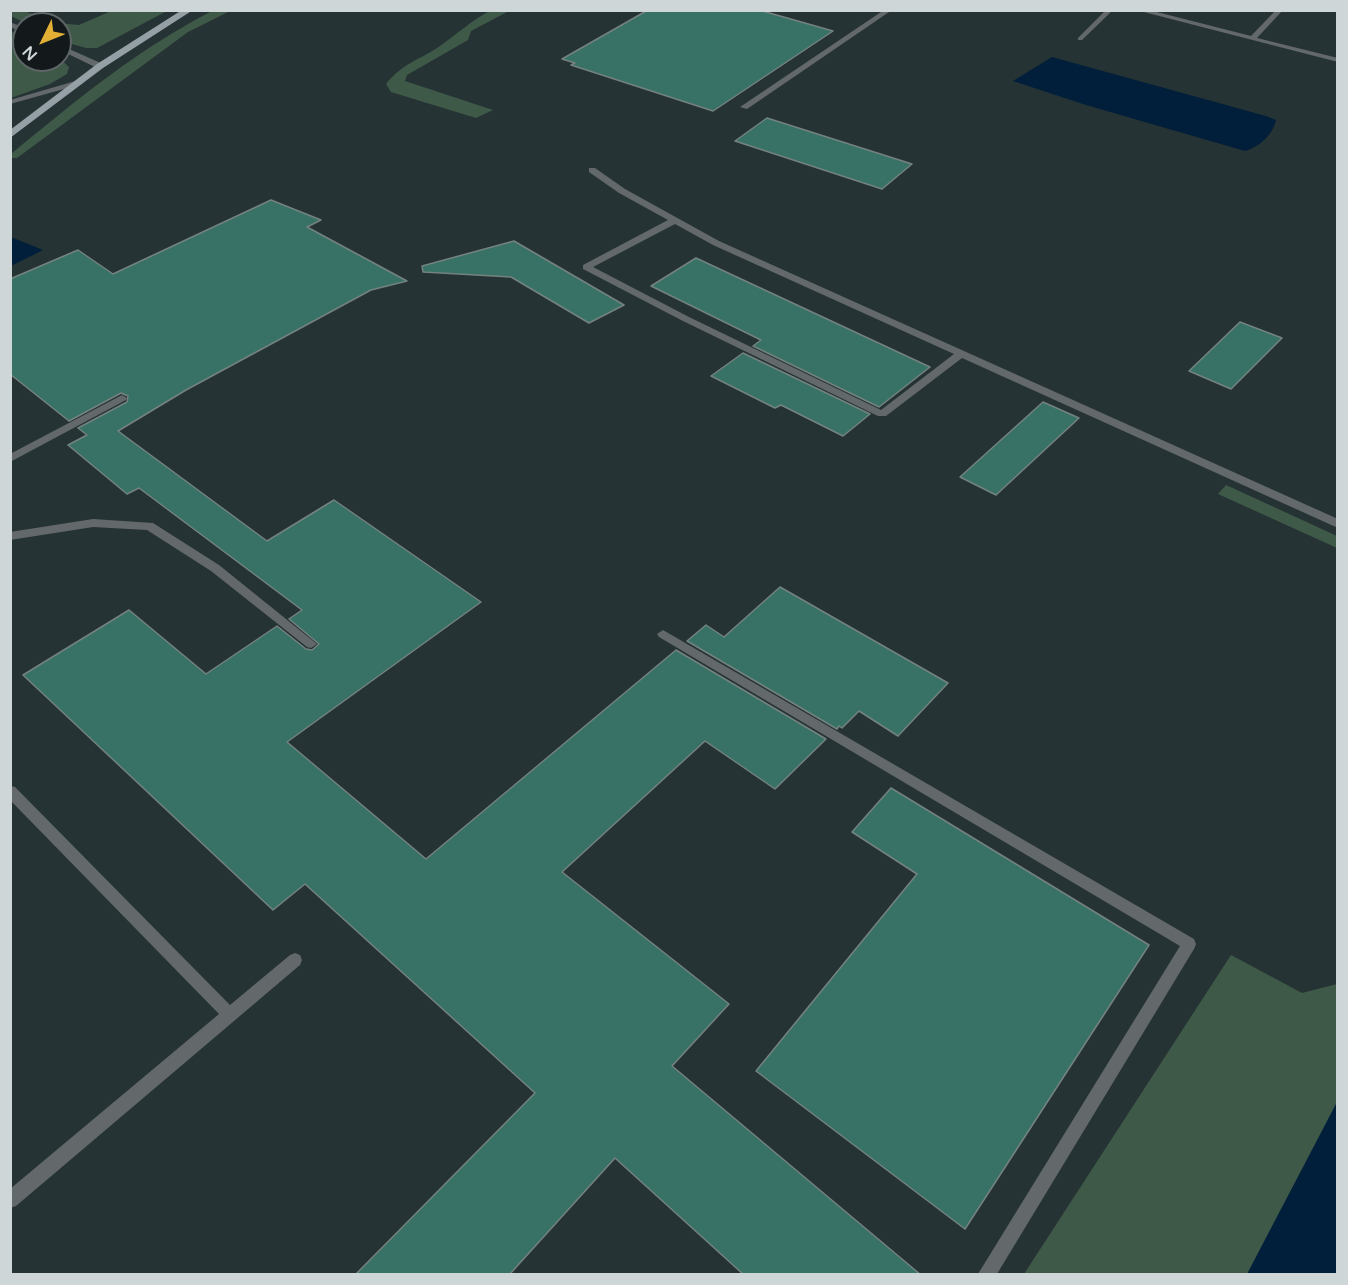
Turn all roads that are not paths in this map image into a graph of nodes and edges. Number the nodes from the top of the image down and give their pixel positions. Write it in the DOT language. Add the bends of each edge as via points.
graph roads {
  1 [pos="189,10"];
  2 [pos="889,10"];
  3 [pos="1110,10"];
  4 [pos="1139,10"];
  5 [pos="1280,10"];
  6 [pos="1080,39"];
  7 [pos="1252,39"];
  8 [pos="72,53"];
  9 [pos="1338,60"];
  10 [pos="100,66"];
  11 [pos="79,82"];
  12 [pos="10,102"];
  13 [pos="744,107"];
  14 [pos="10,135"];
  15 [pos="592,170"];
  16 [pos="675,220"];
  17 [pos="961,354"];
  18 [pos="122,398"];
  19 [pos="10,459"];
  20 [pos="1338,524"];
  21 [pos="10,536"];
  22 [pos="663,634"];
  23 [pos="311,644"];
  24 [pos="10,791"];
  25 [pos="295,960"];
  26 [pos="230,1014"];
  27 [pos="10,1200"];
  28 [pos="987,1275"];
  1 -- 10 [label="main road"];
  2 -- 13 [label="lane"];
  3 -- 6 [label="lane"];
  4 -- 7 [label="lane"];
  5 -- 7 [label="lane"];
  7 -- 9 [label="lane"];
  8 -- 10 [label="lane"];
  10 -- 11 [label="main road"];
  11 -- 12 [label="lane"];
  11 -- 14 [label="main road"];
  15 -- 16 [label="lane"];
  16 -- 17 [label="lane" via="716,243"];
  16 -- 17 [label="lane" via="586,267 882,414"];
  17 -- 20 [label="lane"];
  18 -- 19 [label="lane"];
  21 -- 23 [label="lane" via="93,523 149,526 215,568"];
  22 -- 28 [label="lane" via="1189,944"];
  24 -- 26 [label="lane"];
  25 -- 26 [label="lane"];
  26 -- 27 [label="lane"];
}
